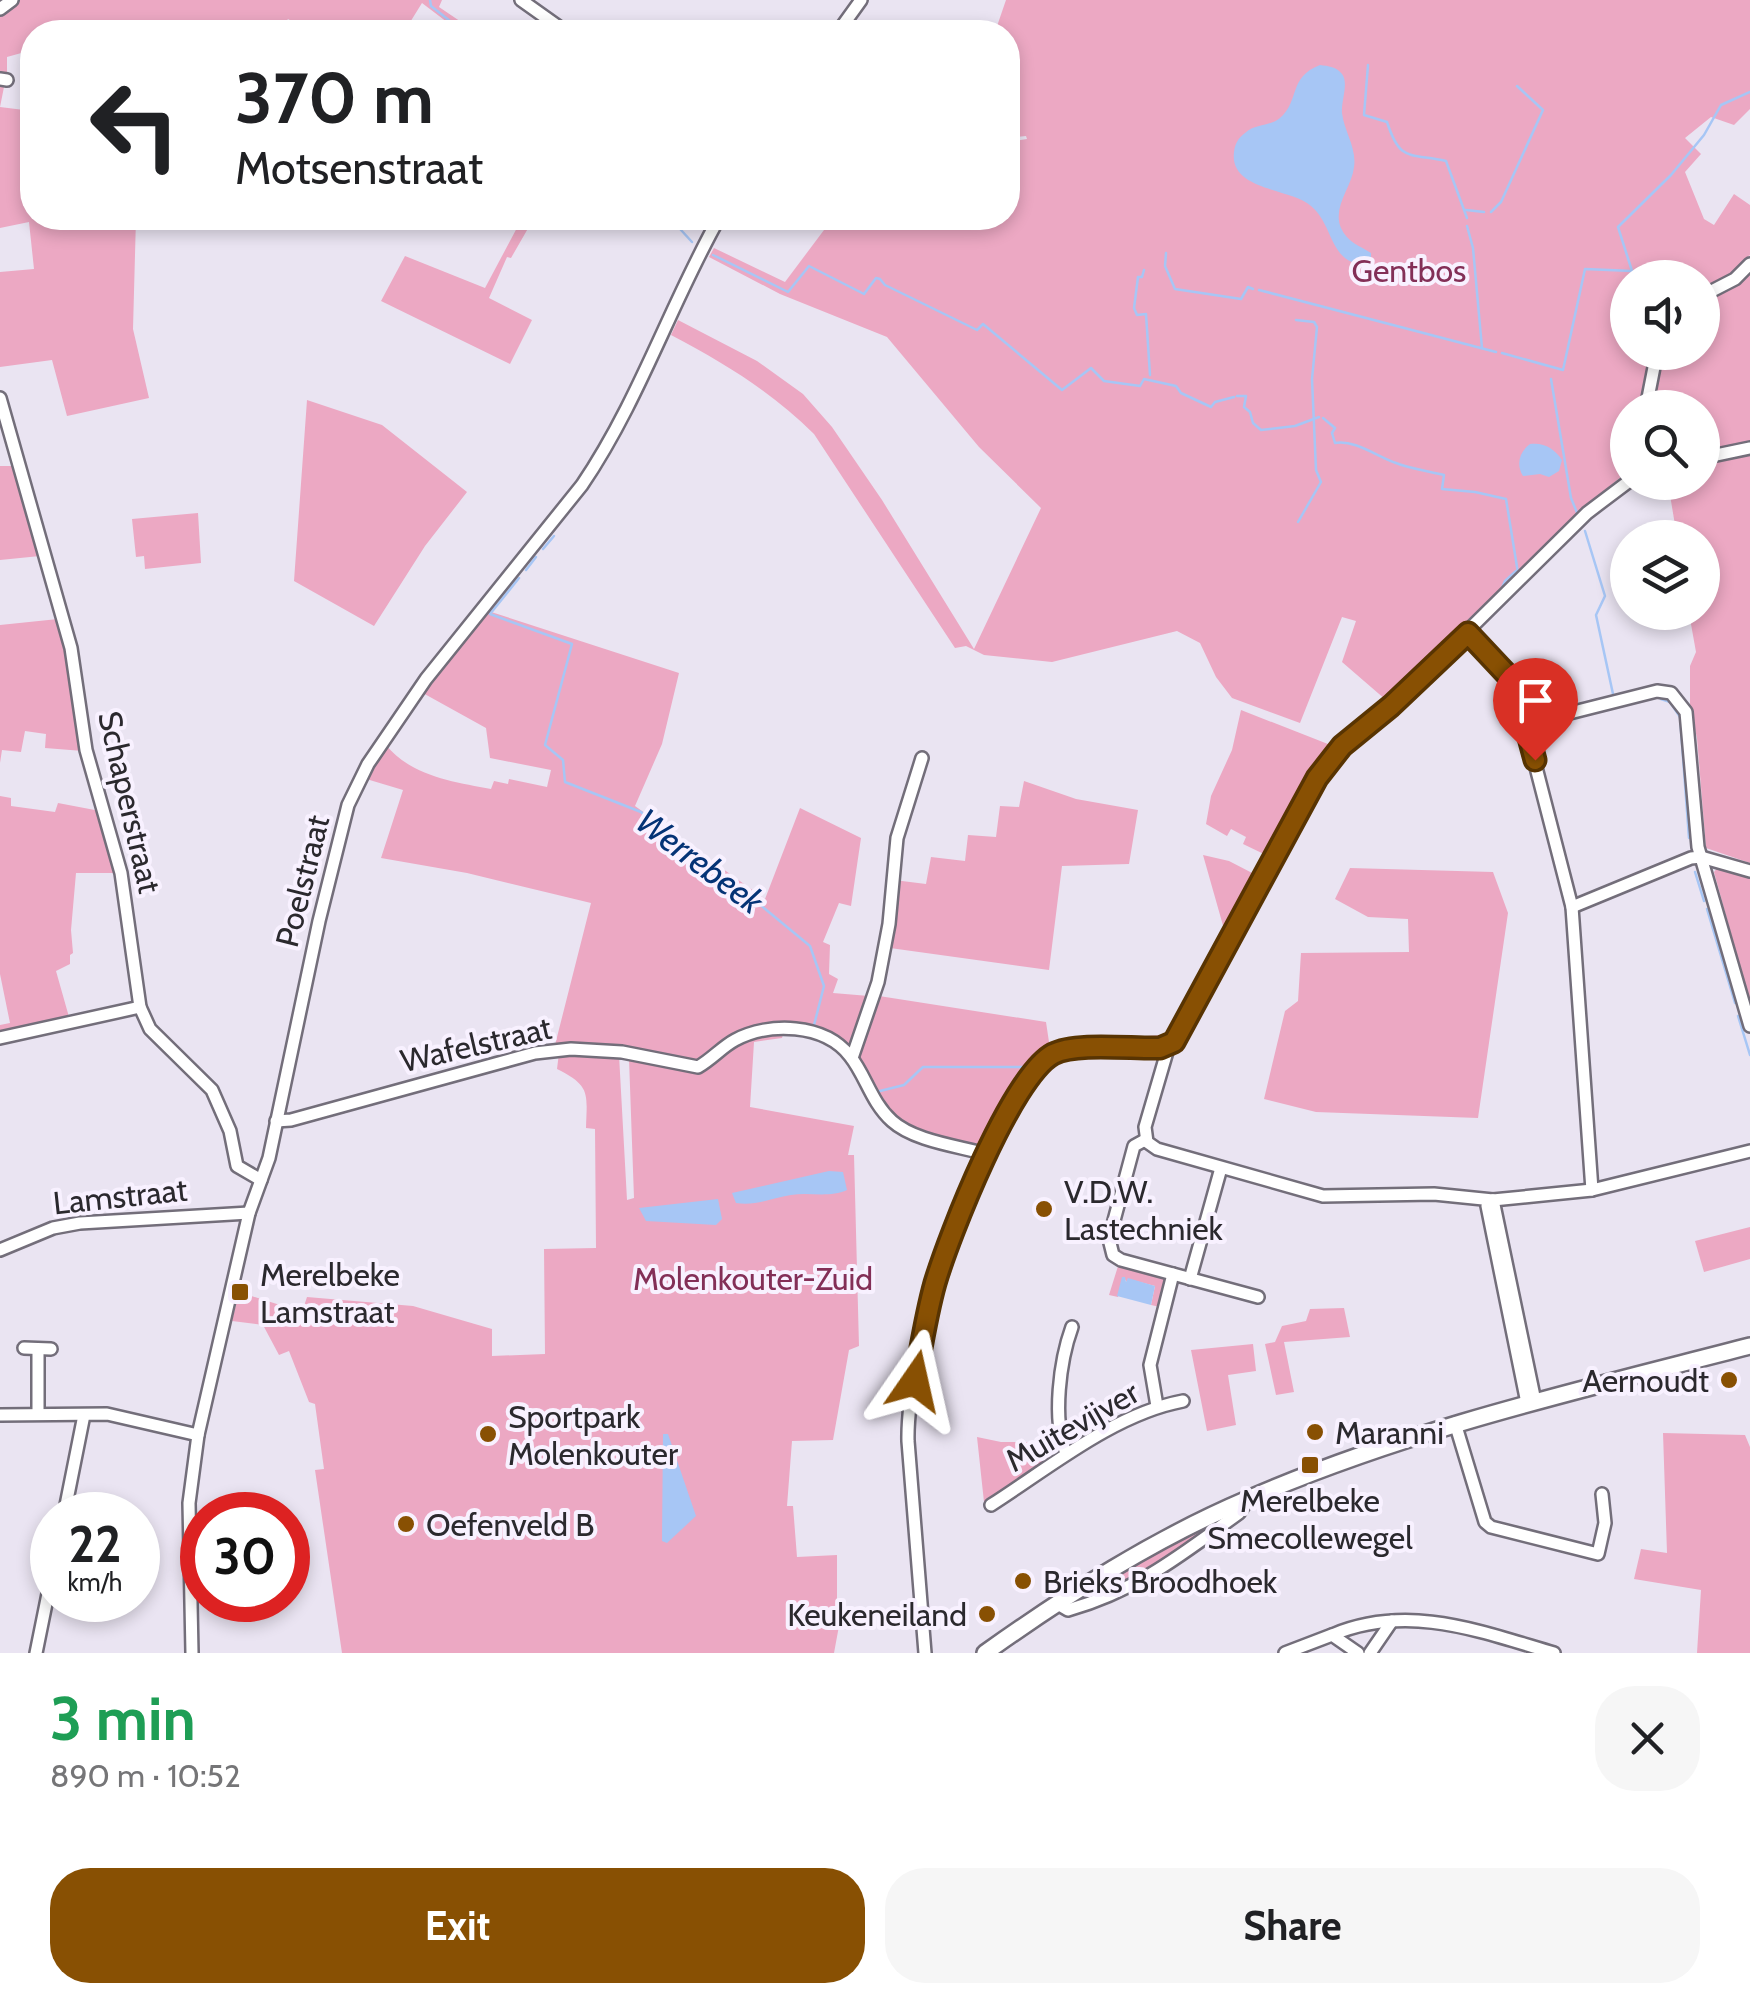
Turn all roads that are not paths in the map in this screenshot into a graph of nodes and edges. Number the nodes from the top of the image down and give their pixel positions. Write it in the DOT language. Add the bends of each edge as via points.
graph roads {
  1 [pos="12,0"];
  2 [pos="522,0"];
  3 [pos="0,10"];
  4 [pos="550,20"];
  5 [pos="712,230"];
  6 [pos="1750,264"];
  7 [pos="1720,287"];
  8 [pos="0,398"];
  9 [pos="1750,448"];
  10 [pos="1720,454"];
  11 [pos="1610,497"];
  12 [pos="1468,633"];
  13 [pos="1526,724"];
  14 [pos="922,758"];
  15 [pos="1701,856"];
  16 [pos="1750,871"];
  17 [pos="1572,906"];
  18 [pos="140,1007"];
  19 [pos="1750,1026"];
  20 [pos="0,1038"];
  21 [pos="1168,1045"];
  22 [pos="852,1058"];
  23 [pos="276,1121"];
  24 [pos="1145,1140"];
  25 [pos="1750,1151"];
  26 [pos="986,1154"];
  27 [pos="1221,1168"];
  28 [pos="261,1180"];
  29 [pos="1592,1190"];
  30 [pos="1492,1200"];
  31 [pos="249,1214"];
  32 [pos="0,1250"];
  33 [pos="1173,1274"];
  34 [pos="1190,1279"];
  35 [pos="1258,1298"];
  36 [pos="1072,1327"];
  37 [pos="1750,1346"];
  38 [pos="38,1348"];
  39 [pos="1182,1401"];
  40 [pos="1531,1402"];
  41 [pos="1156,1406"];
  42 [pos="38,1414"];
  43 [pos="0,1415"];
  44 [pos="84,1415"];
  45 [pos="1456,1423"];
  46 [pos="198,1434"];
  47 [pos="1066,1453"];
  48 [pos="69,1492"];
  49 [pos="1602,1494"];
  50 [pos="1249,1498"];
  51 [pos="990,1504"];
  52 [pos="1056,1603"];
  53 [pos="1392,1620"];
  54 [pos="42,1622"];
  55 [pos="1332,1635"];
  56 [pos="36,1653"];
  57 [pos="192,1653"];
  58 [pos="925,1653"];
  59 [pos="985,1653"];
  60 [pos="1286,1653"];
  61 [pos="1358,1653"];
  62 [pos="1370,1653"];
  63 [pos="1554,1653"];
  1 -- 3 [label="street"];
  2 -- 4 [label="street"];
  5 -- 23 [label="street, Poelstraat" via="604,452 438,663 355,790 338,836"];
  6 -- 7 [label="street"];
  8 -- 18 [label="street, Schaperstraat" via="71,648 86,750 121,874"];
  9 -- 10 [label="street"];
  11 -- 12 [label="street"];
  12 -- 13 [label="street" via="1509,674"];
  12 -- 21 [label="street" via="1327,765 1181,1034"];
  13 -- 15 [label="street" via="1656,690 1671,693 1683,704 1690,727"];
  13 -- 17 [label="street"];
  14 -- 22 [label="street" via="896,838 878,982"];
  15 -- 16 [label="street"];
  15 -- 17 [label="street"];
  15 -- 19 [label="street"];
  17 -- 29 [label="street"];
  18 -- 20 [label="street"];
  18 -- 28 [label="street, Schaperstraat" via="150,1029 212,1090 236,1166"];
  21 -- 24 [label="street"];
  21 -- 26 [label="street" via="1050,1056"];
  22 -- 23 [label="street, Wafelstraat" via="828,1040 789,1028 739,1038 698,1066 622,1052 534,1053"];
  22 -- 26 [label="street" via="895,1124"];
  23 -- 28 [label="street, Poelstraat"];
  24 -- 27 [label="street"];
  24 -- 33 [label="street" via="1134,1146 1108,1246 1121,1260"];
  25 -- 29 [label="street"];
  26 -- 58 [label="street" via="936,1278 908,1416"];
  27 -- 30 [label="street" via="1323,1196"];
  27 -- 34 [label="street"];
  28 -- 31 [label="street, Poelstraat"];
  29 -- 30 [label="street"];
  30 -- 40 [label="street" via="1487,1206"];
  31 -- 32 [label="street, Lamstraat" via="80,1223"];
  31 -- 46 [label="street, Poelstraat"];
  33 -- 34 [label="street"];
  33 -- 41 [label="street" via="1150,1365"];
  34 -- 35 [label="street"];
  36 -- 47 [label="street" via="1060,1366"];
  37 -- 40 [label="main road"];
  38 -- 42 [label="street"];
  39 -- 41 [label="street, Muitevijver"];
  40 -- 45 [label="main road"];
  41 -- 47 [label="street, Muitevijver"];
  42 -- 43 [label="street"];
  42 -- 44 [label="street"];
  44 -- 46 [label="street"];
  44 -- 48 [label="street"];
  45 -- 49 [label="street" via="1491,1526 1598,1554 1606,1523"];
  45 -- 50 [label="main road"];
  46 -- 57 [label="street, Poelstraat" via="189,1503"];
  47 -- 51 [label="street, Muitevijver"];
  50 -- 52 [label="main road"];
  50 -- 52 [label="street" via="1239,1513 1140,1583 1068,1610"];
  52 -- 59 [label="main road"];
  53 -- 55 [label="street"];
  53 -- 62 [label="street"];
  53 -- 63 [label="street" via="1448,1622"];
  54 -- 56 [label="street"];
  55 -- 60 [label="street"];
  55 -- 61 [label="street"];
}
